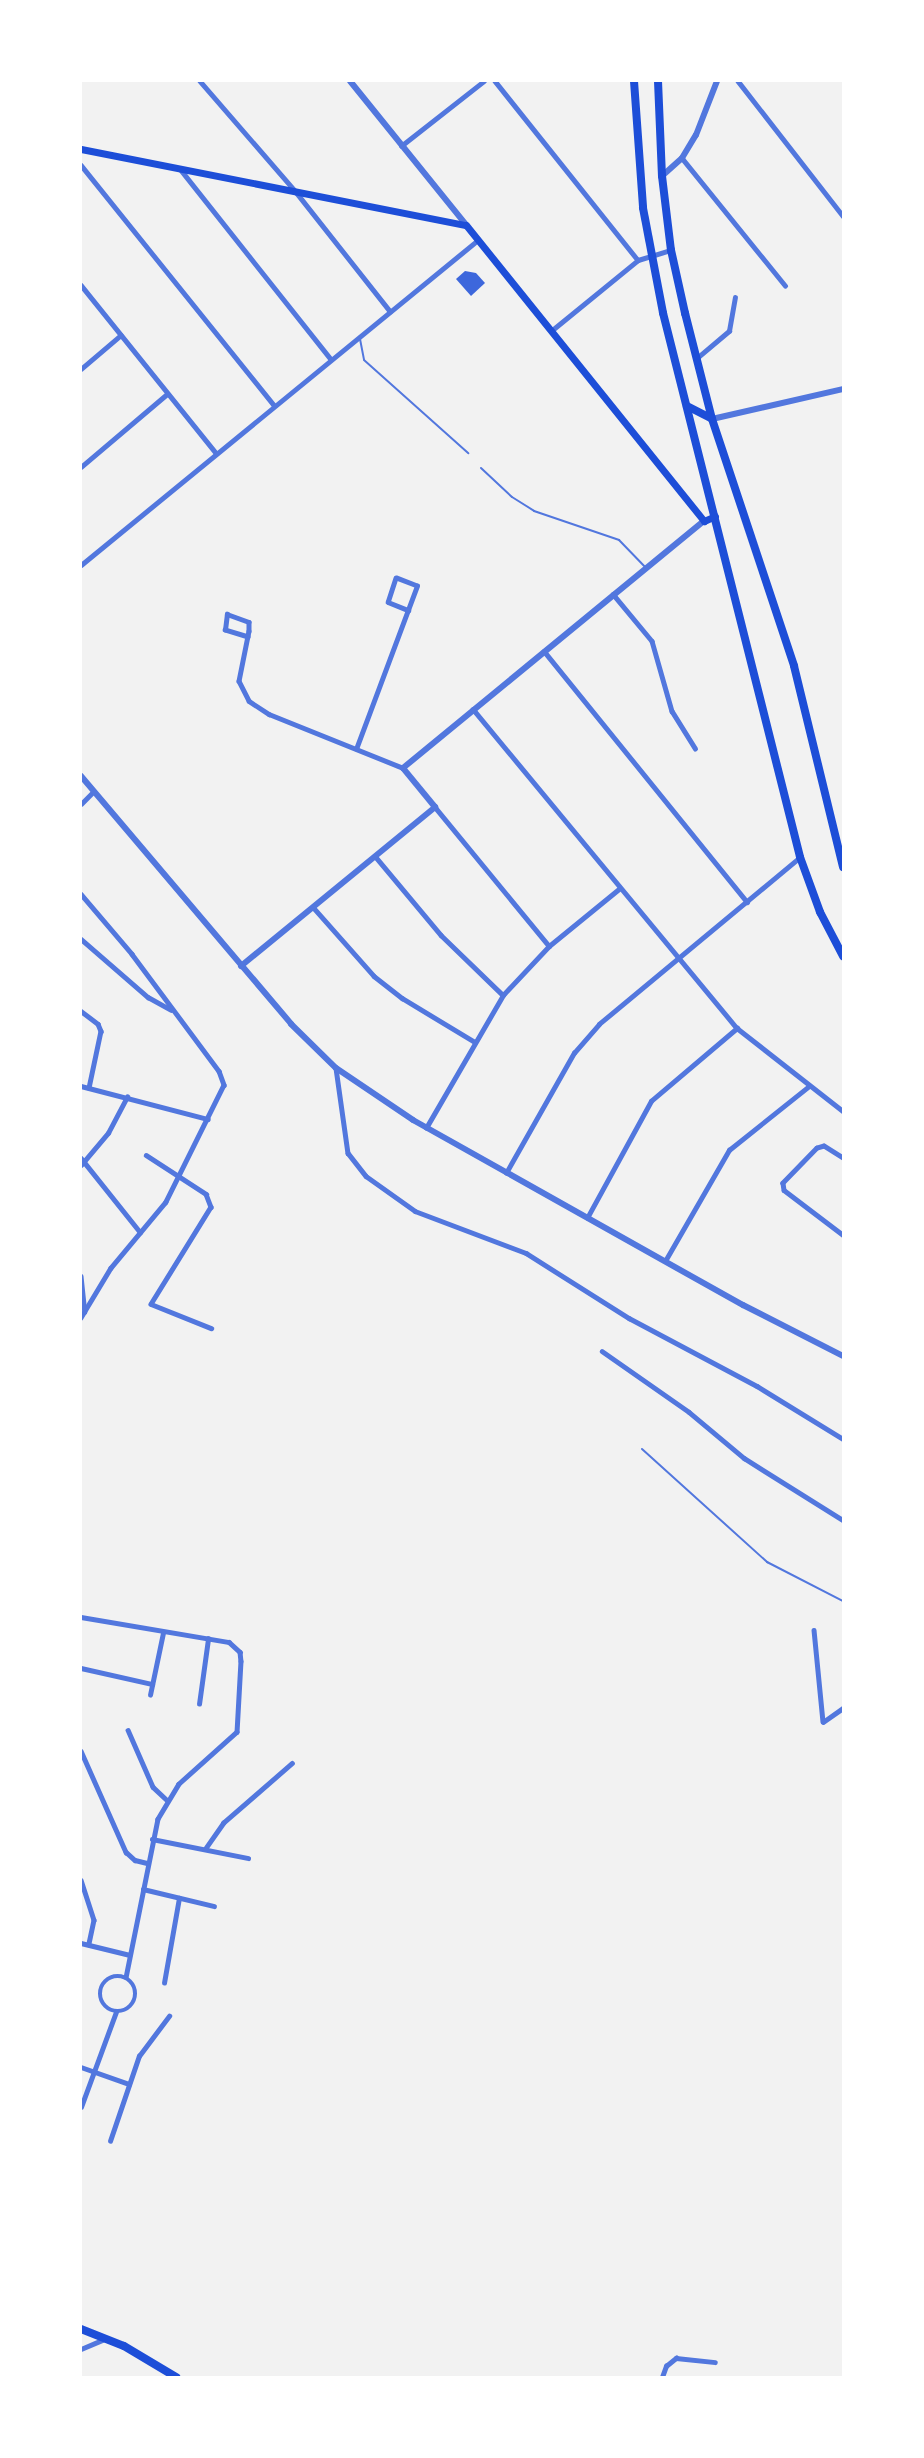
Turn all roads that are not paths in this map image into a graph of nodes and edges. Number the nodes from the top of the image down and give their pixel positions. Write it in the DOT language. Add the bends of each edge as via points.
graph roads {
  1 [pos="200,81"];
  2 [pos="350,81"];
  3 [pos="484,81"];
  4 [pos="495,81"];
  5 [pos="634,81"];
  6 [pos="658,81"];
  7 [pos="717,81"];
  8 [pos="738,81"];
  9 [pos="401,146"];
  10 [pos="81,149"];
  11 [pos="682,158"];
  12 [pos="81,165"];
  13 [pos="180,170"];
  14 [pos="662,176"];
  15 [pos="296,192"];
  16 [pos="843,216"];
  17 [pos="466,225"];
  18 [pos="478,240"];
  19 [pos="671,250"];
  20 [pos="650,255"];
  21 [pos="638,260"];
  22 [pos="81,285"];
  23 [pos="785,285"];
  24 [pos="735,298"];
  25 [pos="390,311"];
  26 [pos="551,331"];
  27 [pos="121,335"];
  28 [pos="359,336"];
  29 [pos="697,358"];
  30 [pos="331,359"];
  31 [pos="81,369"];
  32 [pos="843,389"];
  33 [pos="167,394"];
  34 [pos="274,405"];
  35 [pos="686,405"];
  36 [pos="712,418"];
  37 [pos="216,453"];
  38 [pos="468,453"];
  39 [pos="81,467"];
  40 [pos="481,468"];
  41 [pos="715,516"];
  42 [pos="704,521"];
  43 [pos="81,566"];
  44 [pos="646,568"];
  45 [pos="613,594"];
  46 [pos="408,610"];
  47 [pos="248,634"];
  48 [pos="544,651"];
  49 [pos="473,709"];
  50 [pos="695,748"];
  51 [pos="356,749"];
  52 [pos="403,768"];
  53 [pos="81,776"];
  54 [pos="93,792"];
  55 [pos="81,804"];
  56 [pos="435,807"];
  57 [pos="375,856"];
  58 [pos="800,857"];
  59 [pos="843,867"];
  60 [pos="619,889"];
  61 [pos="81,894"];
  62 [pos="747,902"];
  63 [pos="313,907"];
  64 [pos="81,939"];
  65 [pos="549,946"];
  66 [pos="843,956"];
  67 [pos="677,960"];
  68 [pos="242,966"];
  69 [pos="503,995"];
  70 [pos="171,1010"];
  71 [pos="81,1011"];
  72 [pos="737,1028"];
  73 [pos="475,1042"];
  74 [pos="336,1068"];
  75 [pos="81,1086"];
  76 [pos="88,1088"];
  77 [pos="808,1088"];
  78 [pos="127,1097"];
  79 [pos="843,1112"];
  80 [pos="208,1119"];
  81 [pos="426,1128"];
  82 [pos="146,1155"];
  83 [pos="843,1158"];
  84 [pos="82,1161"];
  85 [pos="506,1173"];
  86 [pos="179,1179"];
  87 [pos="587,1218"];
  88 [pos="140,1232"];
  89 [pos="843,1235"];
  90 [pos="665,1261"];
  91 [pos="81,1276"];
  92 [pos="86,1313"];
  93 [pos="81,1318"];
  94 [pos="211,1328"];
  95 [pos="602,1351"];
  96 [pos="843,1356"];
  97 [pos="843,1439"];
  98 [pos="642,1449"];
  99 [pos="843,1520"];
  100 [pos="843,1601"];
  101 [pos="81,1617"];
  102 [pos="814,1630"];
  103 [pos="163,1633"];
  104 [pos="208,1639"];
  105 [pos="81,1668"];
  106 [pos="152,1684"];
  107 [pos="150,1695"];
  108 [pos="199,1704"];
  109 [pos="843,1708"];
  110 [pos="128,1730"];
  111 [pos="81,1750"];
  112 [pos="292,1763"];
  113 [pos="167,1800"];
  114 [pos="152,1839"];
  115 [pos="205,1849"];
  116 [pos="248,1858"];
  117 [pos="147,1863"];
  118 [pos="81,1880"];
  119 [pos="142,1889"];
  120 [pos="180,1898"];
  121 [pos="214,1906"];
  122 [pos="81,1943"];
  123 [pos="89,1944"];
  124 [pos="130,1955"];
  125 [pos="126,1977"];
  126 [pos="164,1983"];
  127 [pos="116,2013"];
  128 [pos="169,2016"];
  129 [pos="81,2067"];
  130 [pos="93,2072"];
  131 [pos="129,2084"];
  132 [pos="81,2107"];
  133 [pos="110,2142"];
  134 [pos="81,2329"];
  135 [pos="107,2338"];
  136 [pos="81,2349"];
  137 [pos="715,2362"];
  138 [pos="176,2377"];
  139 [pos="662,2377"];
  1 -- 15 [label="street"];
  2 -- 9 [label="street"];
  3 -- 9 [label="street"];
  4 -- 21 [label="street"];
  5 -- 20 [label="main road" via="638,160"];
  6 -- 14 [label="main road"];
  7 -- 11 [label="street" via="696,135"];
  8 -- 16 [label="street"];
  9 -- 17 [label="street"];
  10 -- 13 [label="main road"];
  11 -- 14 [label="street"];
  11 -- 23 [label="street"];
  12 -- 34 [label="street"];
  13 -- 15 [label="main road"];
  13 -- 30 [label="street"];
  14 -- 19 [label="main road"];
  15 -- 17 [label="main road"];
  15 -- 25 [label="street"];
  17 -- 18 [label="main road"];
  18 -- 25 [label="street"];
  18 -- 26 [label="main road"];
  19 -- 20 [label="street"];
  19 -- 29 [label="main road"];
  20 -- 21 [label="street"];
  20 -- 35 [label="main road"];
  21 -- 26 [label="street"];
  22 -- 27 [label="street"];
  24 -- 29 [label="street" via="729,331"];
  25 -- 28 [label="street"];
  26 -- 42 [label="main road"];
  27 -- 31 [label="street"];
  27 -- 33 [label="street"];
  28 -- 30 [label="street"];
  28 -- 38 [label="lane" via="364,360"];
  29 -- 36 [label="main road"];
  30 -- 34 [label="street"];
  32 -- 36 [label="street"];
  33 -- 37 [label="street"];
  33 -- 39 [label="street"];
  34 -- 37 [label="street"];
  35 -- 36 [label="main road"];
  35 -- 41 [label="main road"];
  36 -- 59 [label="main road" via="794,666"];
  37 -- 43 [label="street"];
  40 -- 44 [label="lane" via="534,511 619,540"];
  41 -- 42 [label="main road"];
  41 -- 58 [label="main road"];
  42 -- 44 [label="street"];
  44 -- 45 [label="street"];
  45 -- 48 [label="street"];
  45 -- 50 [label="street" via="652,641 672,711"];
  46 -- 46 [label="street" via="417,586 396,578 387,602"];
  46 -- 51 [label="street"];
  47 -- 47 [label="street" via="225,630 227,614 249,622"];
  47 -- 51 [label="street" via="239,681 249,701 269,714"];
  48 -- 49 [label="street"];
  48 -- 62 [label="street"];
  49 -- 52 [label="street"];
  49 -- 60 [label="street"];
  51 -- 52 [label="street"];
  52 -- 56 [label="street"];
  53 -- 54 [label="street"];
  54 -- 55 [label="street"];
  54 -- 68 [label="street"];
  56 -- 57 [label="street"];
  56 -- 65 [label="street"];
  57 -- 63 [label="street"];
  57 -- 69 [label="street" via="441,935"];
  58 -- 62 [label="street"];
  58 -- 66 [label="main road" via="820,912"];
  60 -- 65 [label="street"];
  60 -- 67 [label="street"];
  61 -- 70 [label="street" via="132,954"];
  62 -- 67 [label="street"];
  63 -- 68 [label="street"];
  63 -- 73 [label="street" via="374,976 402,998"];
  64 -- 70 [label="street" via="148,997"];
  65 -- 69 [label="street"];
  67 -- 72 [label="street"];
  67 -- 85 [label="street" via="599,1024 574,1053"];
  68 -- 74 [label="street" via="316,1051"];
  69 -- 73 [label="street"];
  70 -- 80 [label="street" via="222,1077 224,1084"];
  71 -- 76 [label="street" via="101,1031"];
  72 -- 77 [label="street"];
  72 -- 87 [label="street" via="651,1101"];
  73 -- 81 [label="street"];
  74 -- 81 [label="street"];
  74 -- 97 [label="street" via="352,1159 366,1176 415,1211 526,1252 628,1318 747,1380"];
  75 -- 76 [label="street"];
  76 -- 78 [label="street"];
  77 -- 79 [label="street"];
  77 -- 90 [label="street" via="729,1150"];
  78 -- 80 [label="street"];
  78 -- 84 [label="street" via="108,1133"];
  80 -- 86 [label="street"];
  81 -- 85 [label="street"];
  82 -- 86 [label="street"];
  83 -- 89 [label="street" via="824,1146 817,1148 783,1183 784,1190"];
  84 -- 88 [label="street"];
  85 -- 87 [label="street"];
  86 -- 88 [label="street"];
  86 -- 94 [label="street" via="206,1194 211,1207 151,1304"];
  87 -- 90 [label="street"];
  88 -- 92 [label="street" via="111,1268"];
  90 -- 96 [label="street"];
  91 -- 92 [label="street"];
  92 -- 93 [label="street"];
  95 -- 99 [label="street" via="689,1412 744,1458"];
  98 -- 100 [label="lane" via="767,1562"];
  101 -- 103 [label="street"];
  102 -- 109 [label="street" via="823,1722"];
  103 -- 104 [label="street"];
  103 -- 106 [label="street"];
  104 -- 108 [label="street"];
  104 -- 113 [label="street" via="229,1642 240,1652 241,1709 237,1732"];
  105 -- 106 [label="street"];
  106 -- 107 [label="street"];
  110 -- 113 [label="street" via="153,1786"];
  111 -- 117 [label="street" via="126,1852"];
  112 -- 115 [label="street" via="223,1823"];
  113 -- 114 [label="street"];
  114 -- 115 [label="street"];
  114 -- 117 [label="street"];
  115 -- 116 [label="street"];
  117 -- 119 [label="street"];
  118 -- 123 [label="street" via="94,1920"];
  119 -- 120 [label="street"];
  119 -- 124 [label="street"];
  120 -- 121 [label="street"];
  120 -- 126 [label="street"];
  122 -- 123 [label="street"];
  123 -- 124 [label="street"];
  124 -- 125 [label="street"];
  125 -- 127 [label="street" via="136,1989 136,1999 130,2008"];
  125 -- 127 [label="street" via="111,1977 101,1989 103,2004"];
  127 -- 130 [label="street"];
  128 -- 131 [label="street" via="139,2056"];
  129 -- 130 [label="street"];
  130 -- 131 [label="street"];
  130 -- 132 [label="street"];
  131 -- 133 [label="street"];
  134 -- 135 [label="main road"];
  135 -- 136 [label="street"];
  135 -- 138 [label="main road"];
  137 -- 139 [label="street" via="676,2358 666,2366"];
}
